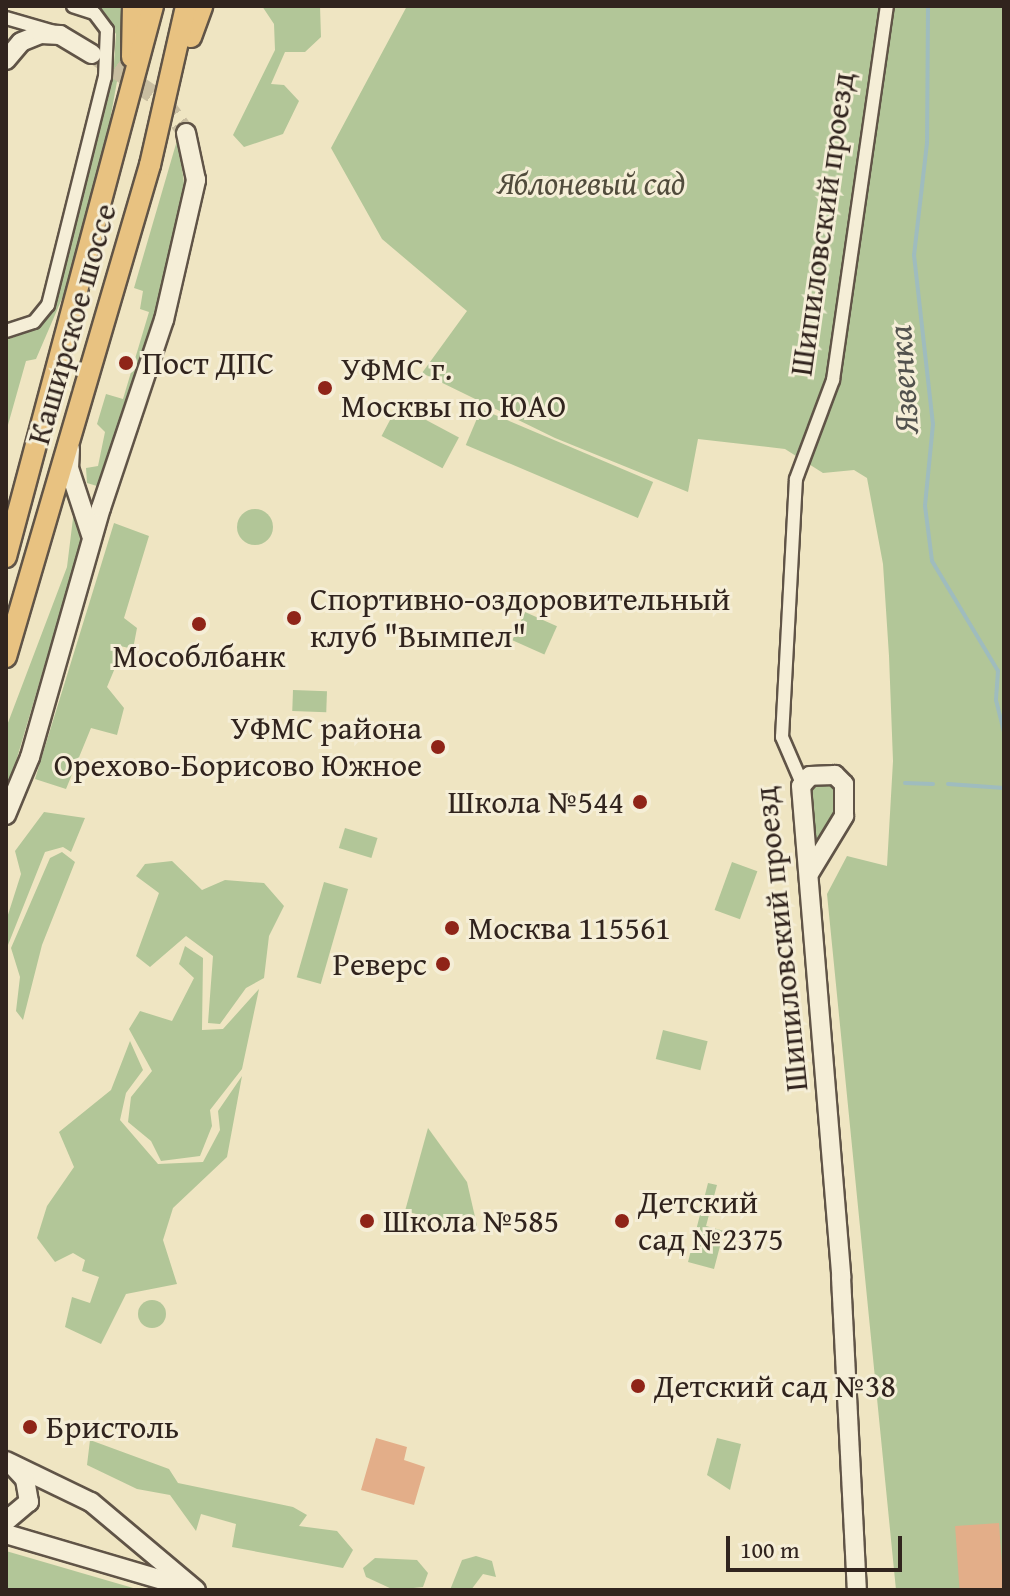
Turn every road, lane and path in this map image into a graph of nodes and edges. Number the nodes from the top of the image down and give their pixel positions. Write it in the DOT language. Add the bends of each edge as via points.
graph roads {
  1 [pos="73,6"];
  2 [pos="133,6"];
  3 [pos="153,6"];
  4 [pos="186,6"];
  5 [pos="202,6"];
  6 [pos="887,6"];
  7 [pos="6,18"];
  8 [pos="68,39"];
  9 [pos="92,54"];
  10 [pos="6,60"];
  11 [pos="131,93"];
  12 [pos="165,100"];
  13 [pos="186,133"];
  14 [pos="6,331"];
  15 [pos="73,428"];
  16 [pos="90,546"];
  17 [pos="6,557"];
  18 [pos="6,657"];
  19 [pos="801,781"];
  20 [pos="6,815"];
  21 [pos="810,872"];
  22 [pos="6,1461"];
  23 [pos="6,1521"];
  24 [pos="6,1534"];
  25 [pos="857,1590"];
  1 -- 14 [label="street" via="94,13 107,30 105,77 48,305 34,322"];
  2 -- 11 [label="main road"];
  3 -- 11 [label="main road, Каширское шоссе"];
  4 -- 12 [label="main road, Каширское шоссе"];
  5 -- 12 [label="main road"];
  6 -- 19 [label="street, Шипиловский проезд" via="833,380 796,479 782,737"];
  7 -- 8 [label="street" via="41,23"];
  8 -- 9 [label="main road"];
  8 -- 10 [label="main road" via="34,35"];
  11 -- 17 [label="main road, Каширское шоссе"];
  12 -- 15 [label="main road, Каширское шоссе"];
  13 -- 16 [label="main road" via="196,169 190,211 161,329"];
  15 -- 16 [label="main road" via="69,468 90,520"];
  15 -- 18 [label="main road, Каширское шоссе"];
  16 -- 20 [label="main road" via="30,757"];
  19 -- 21 [label="main road, Шипиловский проезд"];
  19 -- 21 [label="main road" via="835,775 844,784 841,827"];
  21 -- 25 [label="main road, Шипиловский проезд"];
  22 -- 23 [label="main road" via="29,1491 23,1512"];
  22 -- 24 [label="main road" via="91,1502 196,1590"];
}
